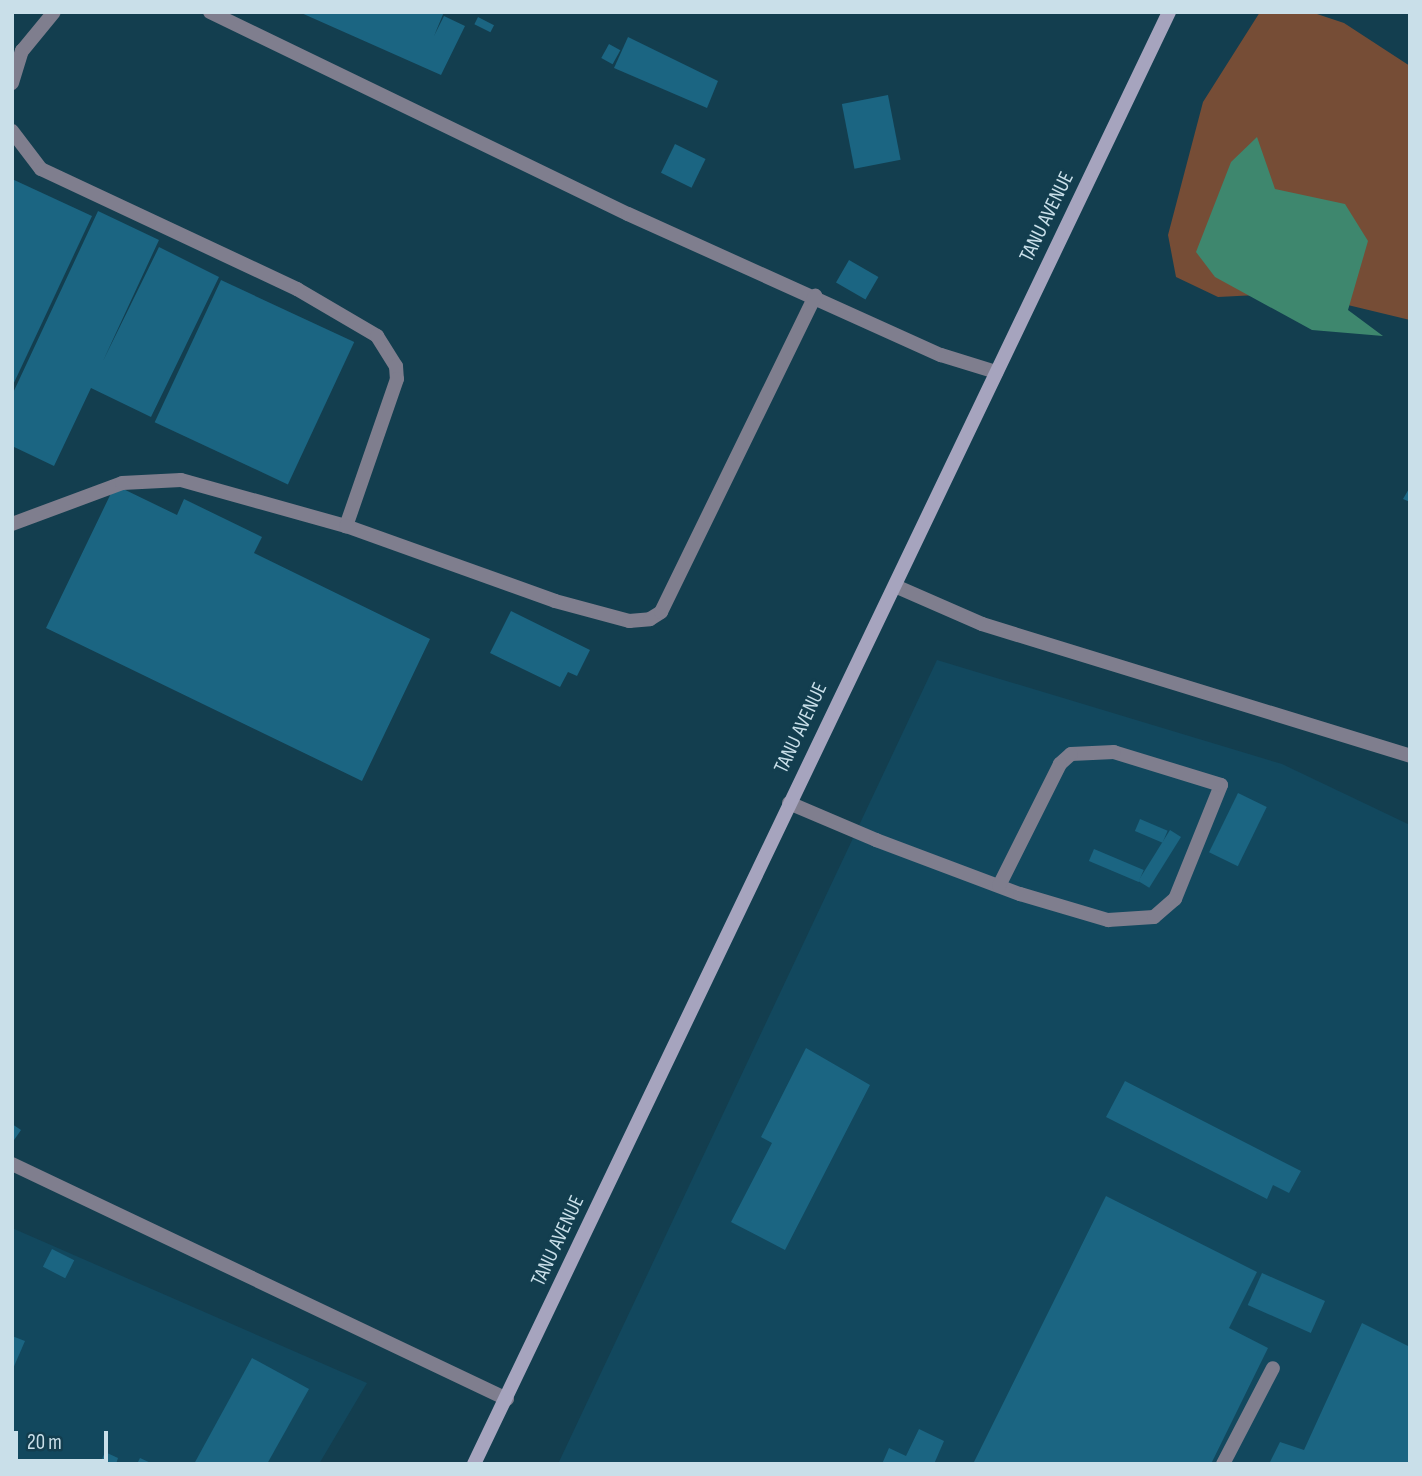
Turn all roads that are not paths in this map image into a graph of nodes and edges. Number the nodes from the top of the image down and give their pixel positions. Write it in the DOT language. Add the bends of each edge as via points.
graph roads {
  1 [pos="54,12"];
  2 [pos="210,12"];
  3 [pos="1169,12"];
  4 [pos="12,83"];
  5 [pos="12,131"];
  6 [pos="815,296"];
  7 [pos="996,372"];
  8 [pos="12,524"];
  9 [pos="346,526"];
  10 [pos="895,586"];
  11 [pos="1410,756"];
  12 [pos="789,803"];
  13 [pos="999,886"];
  14 [pos="12,1164"];
  15 [pos="1273,1368"];
  16 [pos="507,1399"];
  17 [pos="474,1464"];
  18 [pos="1223,1464"];
  1 -- 4 [label="lane" via="22,51"];
  2 -- 6 [label="lane" via="628,214"];
  3 -- 7 [label="street, TANU AVENUE"];
  5 -- 9 [label="lane" via="41,169 297,289 377,336 397,379"];
  6 -- 7 [label="lane" via="941,355"];
  6 -- 9 [label="lane" via="778,383 656,615 629,621 555,601"];
  7 -- 10 [label="street, TANU AVENUE"];
  8 -- 9 [label="lane" via="122,483 152,478 217,488"];
  10 -- 11 [label="lane" via="982,624"];
  10 -- 12 [label="street, TANU AVENUE"];
  12 -- 13 [label="lane"];
  12 -- 16 [label="street, TANU AVENUE"];
  13 -- 13 [label="lane" via="1060,764 1071,754 1114,752 1221,785 1175,899 1154,917 1108,920"];
  14 -- 16 [label="lane"];
  15 -- 18 [label="lane"];
  16 -- 17 [label="street, TANU AVENUE"];
}
